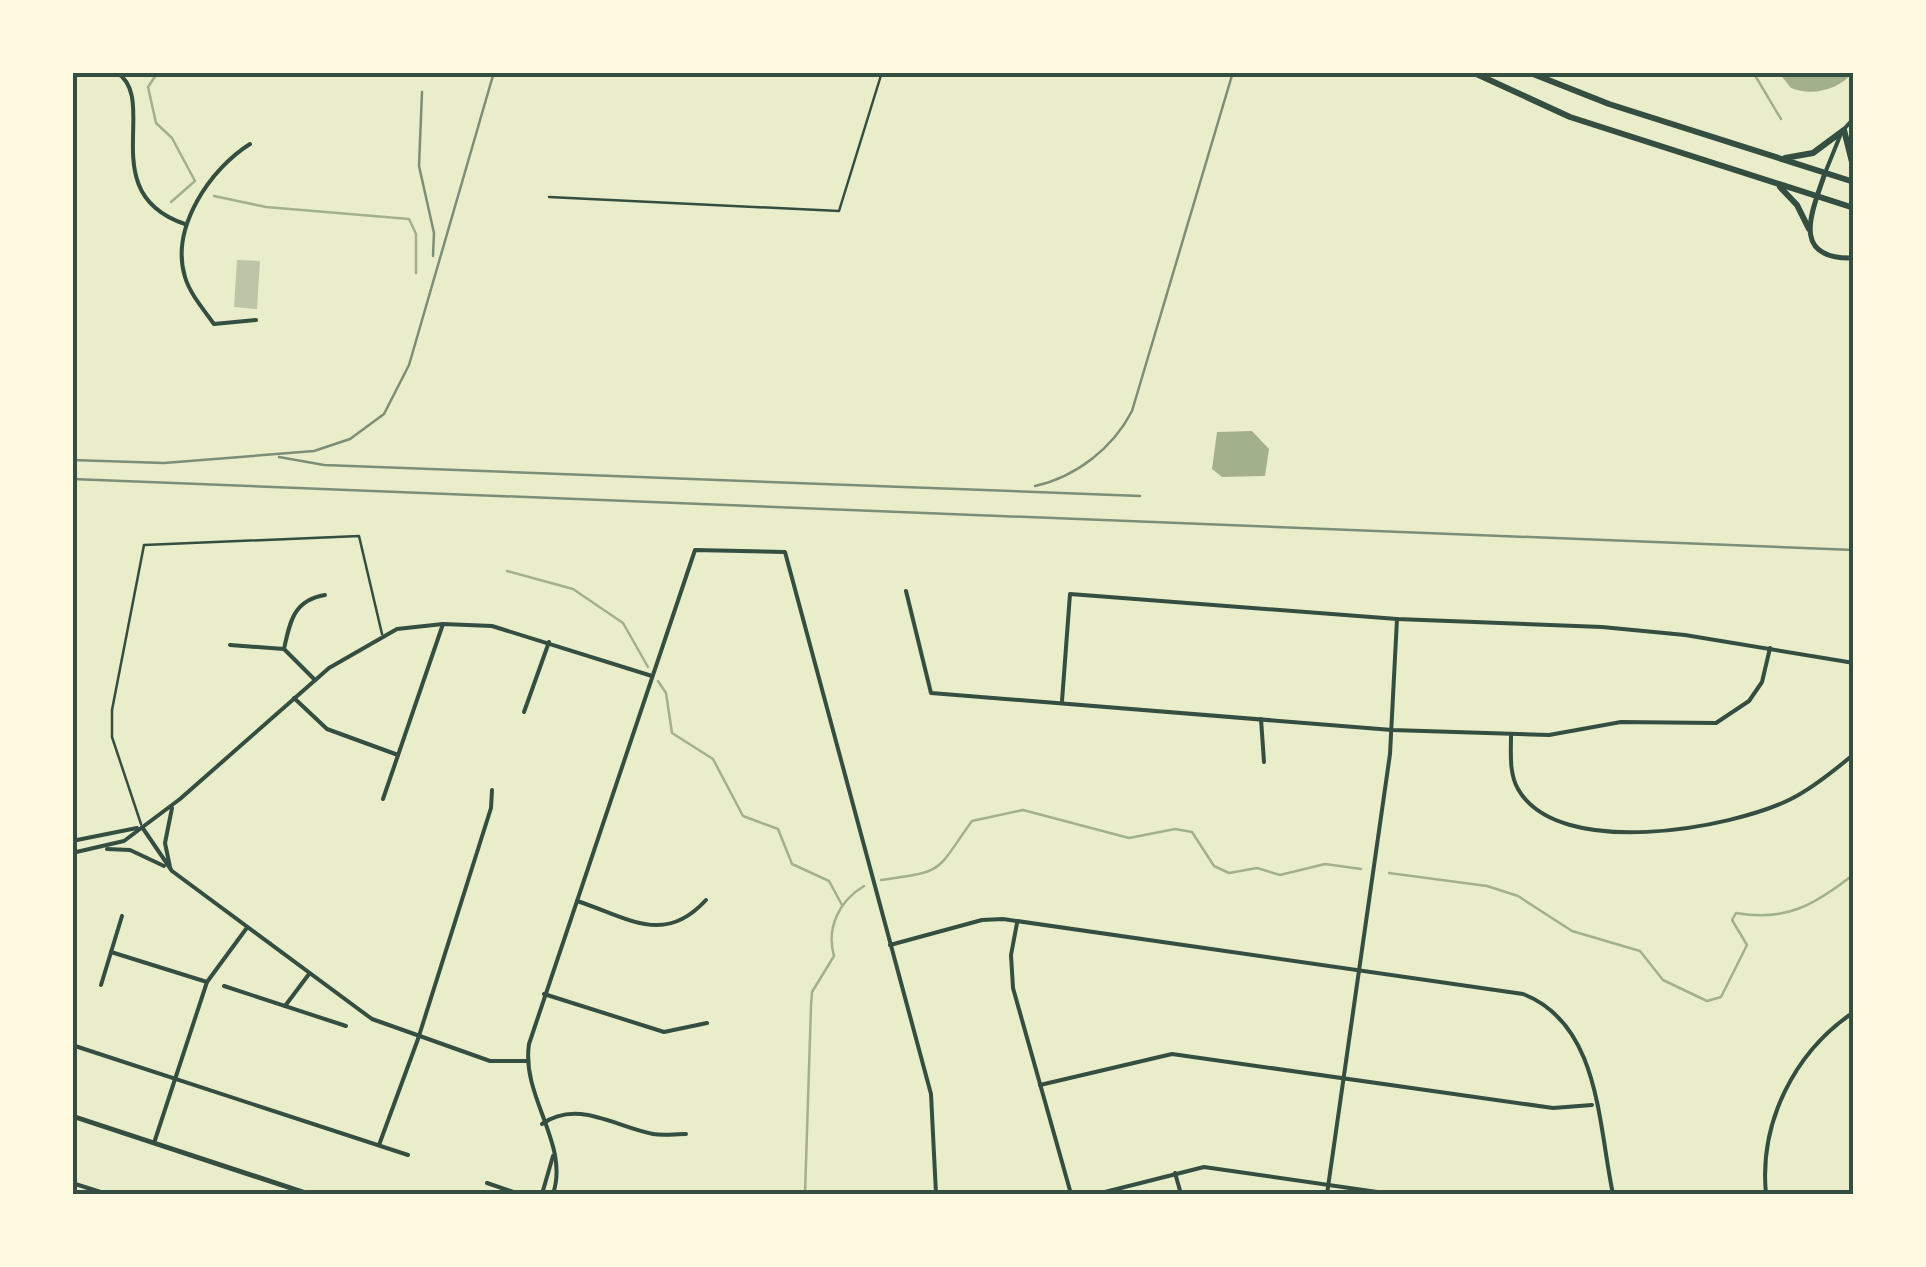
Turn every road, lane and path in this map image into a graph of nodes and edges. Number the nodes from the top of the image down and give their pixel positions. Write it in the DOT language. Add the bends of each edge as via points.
graph roads {
  1 [pos="116,72"];
  2 [pos="882,72"];
  3 [pos="1472,72"];
  4 [pos="1528,72"];
  5 [pos="1854,118"];
  6 [pos="1844,130"];
  7 [pos="250,144"];
  8 [pos="1780,158"];
  9 [pos="1854,170"];
  10 [pos="1826,173"];
  11 [pos="1854,182"];
  12 [pos="1776,183"];
  13 [pos="1818,196"];
  14 [pos="549,197"];
  15 [pos="1854,208"];
  16 [pos="185,224"];
  17 [pos="1809,230"];
  18 [pos="1854,258"];
  19 [pos="256,320"];
  20 [pos="906,591"];
  21 [pos="325,595"];
  22 [pos="1397,618"];
  23 [pos="443,624"];
  24 [pos="383,635"];
  25 [pos="549,642"];
  26 [pos="230,645"];
  27 [pos="284,648"];
  28 [pos="1770,648"];
  29 [pos="1854,663"];
  30 [pos="652,676"];
  31 [pos="315,680"];
  32 [pos="294,698"];
  33 [pos="1062,704"];
  34 [pos="524,712"];
  35 [pos="1262,719"];
  36 [pos="1392,730"];
  37 [pos="1511,736"];
  38 [pos="1854,754"];
  39 [pos="399,755"];
  40 [pos="1264,762"];
  41 [pos="492,790"];
  42 [pos="383,799"];
  43 [pos="175,803"];
  44 [pos="142,827"];
  45 [pos="72,841"];
  46 [pos="98,849"];
  47 [pos="72,853"];
  48 [pos="172,871"];
  49 [pos="706,900"];
  50 [pos="577,901"];
  51 [pos="122,916"];
  52 [pos="1017,920"];
  53 [pos="247,928"];
  54 [pos="890,945"];
  55 [pos="111,952"];
  56 [pos="1359,969"];
  57 [pos="309,974"];
  58 [pos="207,982"];
  59 [pos="101,984"];
  60 [pos="224,986"];
  61 [pos="544,994"];
  62 [pos="285,1006"];
  63 [pos="1854,1012"];
  64 [pos="1847,1016"];
  65 [pos="707,1023"];
  66 [pos="1854,1023"];
  67 [pos="346,1026"];
  68 [pos="418,1039"];
  69 [pos="72,1046"];
  70 [pos="526,1061"];
  71 [pos="173,1077"];
  72 [pos="1344,1078"];
  73 [pos="1040,1086"];
  74 [pos="1594,1105"];
  75 [pos="72,1116"];
  76 [pos="542,1124"];
  77 [pos="686,1134"];
  78 [pos="154,1143"];
  79 [pos="379,1145"];
  80 [pos="554,1151"];
  81 [pos="408,1155"];
  82 [pos="1175,1173"];
  83 [pos="72,1183"];
  84 [pos="487,1183"];
  85 [pos="1329,1185"];
  86 [pos="87,1192"];
  87 [pos="107,1194"];
  88 [pos="309,1194"];
  89 [pos="520,1194"];
  90 [pos="542,1194"];
  91 [pos="552,1194"];
  92 [pos="936,1194"];
  93 [pos="1071,1194"];
  94 [pos="1097,1194"];
  95 [pos="1181,1194"];
  96 [pos="1327,1194"];
  97 [pos="1392,1194"];
  98 [pos="1613,1194"];
  99 [pos="1766,1194"];
  1 -- 16 [label="street" via="130,90 143,196"];
  2 -- 14 [label="lane" via="839,211"];
  3 -- 12 [label="main road" via="1570,118"];
  4 -- 8 [label="main road"];
  5 -- 6 [label="street"];
  6 -- 8 [label="main road" via="1813,153"];
  6 -- 9 [label="main road"];
  6 -- 10 [label="street"];
  7 -- 16 [label="street" via="220,169"];
  8 -- 10 [label="main road"];
  10 -- 11 [label="main road"];
  10 -- 13 [label="street"];
  12 -- 13 [label="main road"];
  12 -- 17 [label="main road"];
  13 -- 15 [label="main road"];
  13 -- 17 [label="street"];
  16 -- 19 [label="street" via="184,276 214,324"];
  17 -- 18 [label="street" via="1822,253"];
  20 -- 33 [label="street" via="931,693"];
  21 -- 27 [label="street" via="296,610"];
  22 -- 28 [label="street" via="1602,627"];
  22 -- 33 [label="street" via="1070,594"];
  22 -- 36 [label="street"];
  23 -- 24 [label="street"];
  23 -- 25 [label="street" via="492,626"];
  23 -- 39 [label="street"];
  24 -- 31 [label="street"];
  24 -- 44 [label="lane" via="359,536 144,546 112,710 112,737"];
  25 -- 30 [label="street"];
  25 -- 34 [label="street"];
  26 -- 27 [label="street"];
  27 -- 31 [label="street"];
  28 -- 29 [label="street"];
  28 -- 37 [label="street" via="1750,701 1716,723 1621,722"];
  30 -- 50 [label="street"];
  30 -- 54 [label="street" via="695,550 785,552"];
  31 -- 32 [label="street"];
  32 -- 39 [label="street" via="327,729"];
  32 -- 43 [label="street"];
  33 -- 35 [label="street"];
  35 -- 36 [label="street"];
  35 -- 40 [label="street"];
  36 -- 37 [label="street"];
  36 -- 56 [label="street"];
  37 -- 38 [label="street" via="1512,777 1538,812 1613,833 1652,834 1750,813 1792,799"];
  39 -- 42 [label="street"];
  41 -- 68 [label="street"];
  43 -- 44 [label="street"];
  43 -- 48 [label="street" via="164,843"];
  44 -- 45 [label="street"];
  44 -- 46 [label="street"];
  44 -- 48 [label="street"];
  46 -- 47 [label="street"];
  46 -- 48 [label="street" via="130,850"];
  48 -- 53 [label="street"];
  49 -- 50 [label="street" via="680,924 661,927"];
  50 -- 61 [label="street"];
  51 -- 55 [label="street"];
  52 -- 54 [label="street" via="982,920"];
  52 -- 56 [label="street"];
  52 -- 73 [label="street" via="1013,988"];
  53 -- 57 [label="street"];
  53 -- 58 [label="street"];
  54 -- 92 [label="street" via="934,1109"];
  55 -- 58 [label="street"];
  55 -- 59 [label="street"];
  56 -- 72 [label="street"];
  56 -- 74 [label="street" via="1507,990 1545,1005 1575,1034"];
  57 -- 62 [label="street"];
  57 -- 68 [label="street" via="372,1019"];
  58 -- 71 [label="street"];
  60 -- 62 [label="street"];
  61 -- 65 [label="street" via="664,1032"];
  61 -- 70 [label="street"];
  62 -- 67 [label="street"];
  63 -- 64 [label="street"];
  64 -- 66 [label="street"];
  64 -- 99 [label="street" via="1816,1044 1778,1103 1764,1160"];
  68 -- 70 [label="street" via="490,1062"];
  68 -- 79 [label="street"];
  69 -- 71 [label="street"];
  70 -- 76 [label="street"];
  71 -- 78 [label="street"];
  71 -- 79 [label="street"];
  72 -- 73 [label="street" via="1163,1054"];
  72 -- 74 [label="street" via="1553,1108"];
  72 -- 85 [label="street"];
  73 -- 93 [label="street"];
  74 -- 98 [label="street"];
  75 -- 78 [label="street"];
  76 -- 77 [label="street" via="577,1113 654,1134"];
  76 -- 80 [label="street"];
  78 -- 88 [label="street"];
  79 -- 81 [label="street"];
  80 -- 90 [label="street"];
  80 -- 91 [label="street"];
  82 -- 85 [label="street" via="1204,1167"];
  82 -- 94 [label="street"];
  82 -- 95 [label="street"];
  83 -- 86 [label="street"];
  84 -- 89 [label="street"];
  85 -- 96 [label="street"];
  85 -- 97 [label="street"];
  86 -- 87 [label="street"];
}
